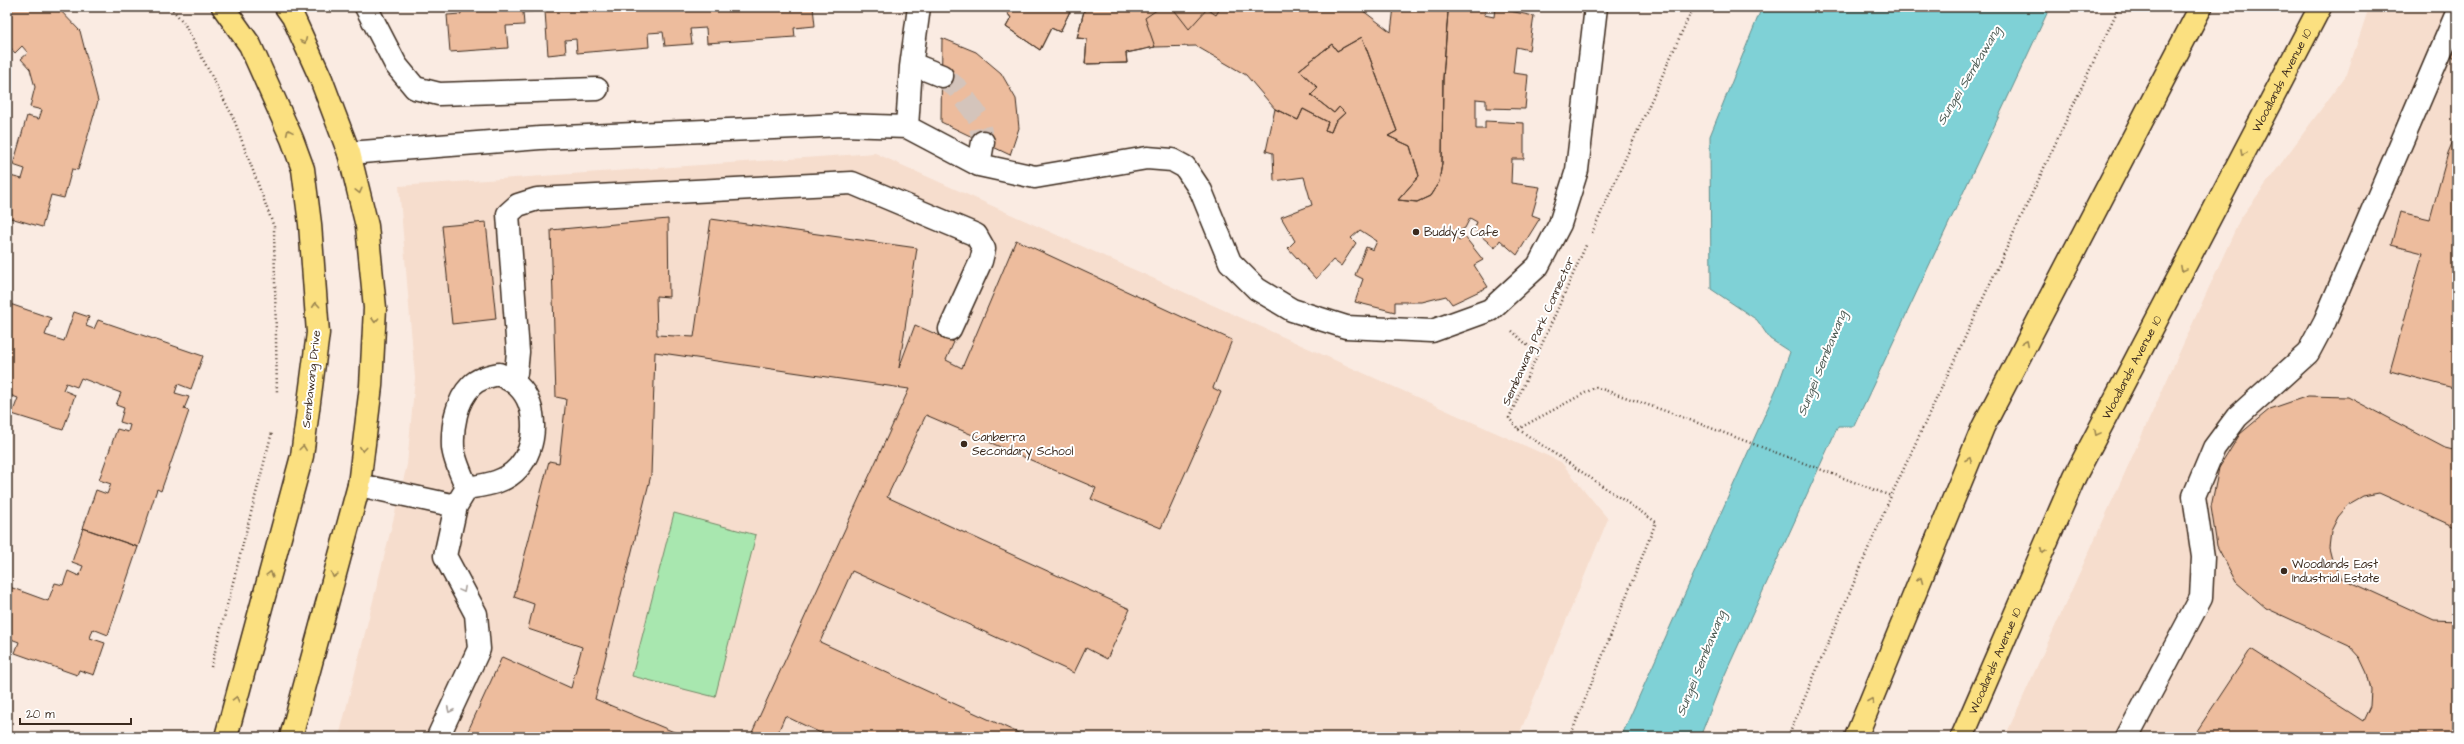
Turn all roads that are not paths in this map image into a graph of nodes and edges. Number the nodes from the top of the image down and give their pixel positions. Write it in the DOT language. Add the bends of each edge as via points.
graph roads {
  1 [pos="222,7"];
  2 [pos="286,7"];
  3 [pos="366,7"];
  4 [pos="919,7"];
  5 [pos="1596,7"];
  6 [pos="2201,7"];
  7 [pos="2320,7"];
  8 [pos="2457,13"];
  9 [pos="911,67"];
  10 [pos="942,76"];
  11 [pos="597,89"];
  12 [pos="907,127"];
  13 [pos="982,142"];
  14 [pos="350,153"];
  15 [pos="979,165"];
  16 [pos="950,329"];
  17 [pos="512,382"];
  18 [pos="359,485"];
  19 [pos="462,497"];
  20 [pos="226,737"];
  21 [pos="290,737"];
  22 [pos="438,737"];
  23 [pos="1856,737"];
  24 [pos="1962,737"];
  25 [pos="2127,737"];
  20 -- 1 [label="main road, Sembawang Drive, one-way" via="302,456 318,332 303,169 250,45"];
  2 -- 14 [label="main road, one-way" via="321,79"];
  3 -- 11 [label="lane" via="396,65 415,88 439,94"];
  4 -- 9 [label="lane"];
  5 -- 15 [label="lane" via="1576,170 1560,224 1538,266 1490,310 1432,331 1346,327 1292,310 1257,289 1230,262 1201,191 1185,167 1172,160 1147,158 1035,177"];
  23 -- 6 [label="main road, one-way" via="1983,427"];
  7 -- 24 [label="main road, Woodlands Avenue 10, one-way" via="2075,476"];
  8 -- 25 [label="lane" via="2325,321 2308,353 2237,417 2214,448 2194,496 2203,557 2201,598"];
  9 -- 10 [label="lane" via="912,64"];
  9 -- 12 [label="lane"];
  12 -- 14 [label="lane" via="842,125 548,137"];
  12 -- 15 [label="lane"];
  13 -- 15 [label="lane"];
  14 -- 18 [label="main road, one-way" via="367,226 375,308 371,386"];
  16 -- 17 [label="lane" via="981,261 984,248 976,235 852,183 537,199 518,205 508,214 518,352 516,373"];
  17 -- 19 [label="lane" via="518,386 529,404 534,423 531,443 518,468 498,482"];
  17 -- 19 [label="lane" via="499,374 483,378 471,386 460,402 454,424 453,448"];
  18 -- 19 [label="lane"];
  18 -- 21 [label="main road, one-way"];
  19 -- 22 [label="lane, one-way" via="445,556 476,614 479,649"];
}
